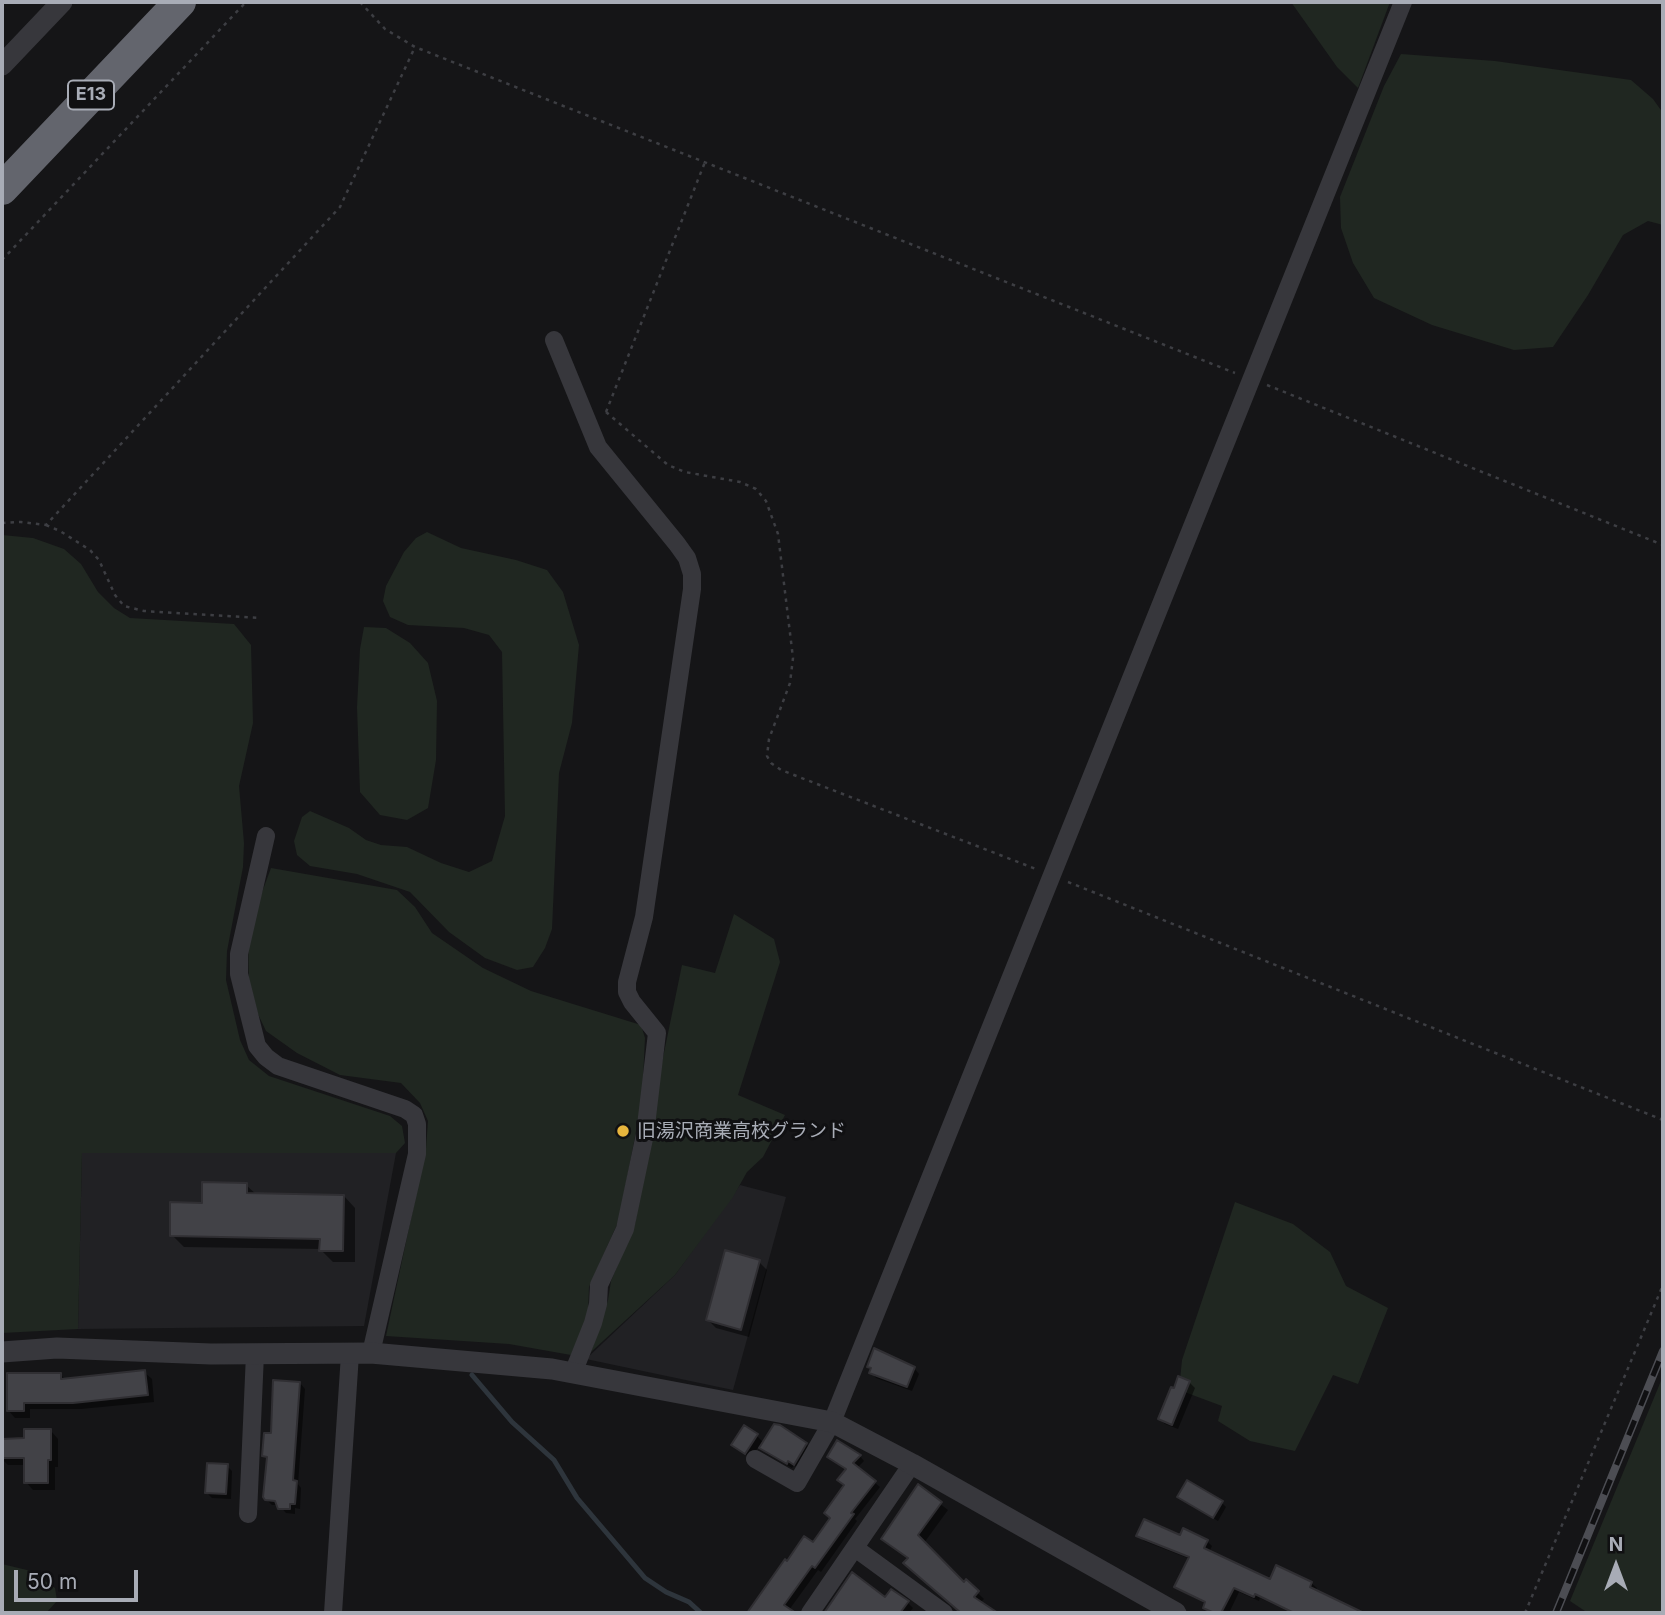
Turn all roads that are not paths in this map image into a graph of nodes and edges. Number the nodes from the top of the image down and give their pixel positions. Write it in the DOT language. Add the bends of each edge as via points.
graph roads {
  1 [pos="62,2"];
  2 [pos="180,2"];
  3 [pos="1403,2"];
  4 [pos="2,65"];
  5 [pos="2,189"];
  6 [pos="554,340"];
  7 [pos="266,836"];
  8 [pos="2,1352"];
  9 [pos="361,1353"];
  10 [pos="255,1354"];
  11 [pos="573,1373"];
  12 [pos="832,1422"];
  13 [pos="755,1459"];
  14 [pos="912,1464"];
  15 [pos="248,1514"];
  16 [pos="855,1548"];
  17 [pos="940,1612"];
  18 [pos="333,1613"];
  19 [pos="810,1613"];
  20 [pos="1176,1613"];
  1 -- 4 [label="street"];
  2 -- 5 [label="highway, E13"];
  3 -- 12 [label="street"];
  6 -- 11 [label="street" via="595,441 687,558 692,573 644,917 627,982 632,1002 657,1033 645,1134 625,1229 599,1286 593,1323"];
  7 -- 9 [label="street" via="239,954 239,974 257,1046 278,1066 405,1109 417,1124 417,1154"];
  8 -- 10 [label="street"];
  9 -- 10 [label="street"];
  9 -- 11 [label="street"];
  9 -- 18 [label="street"];
  10 -- 15 [label="street"];
  11 -- 12 [label="street"];
  12 -- 13 [label="street" via="797,1483"];
  12 -- 14 [label="street"];
  14 -- 16 [label="street"];
  14 -- 20 [label="street"];
  16 -- 17 [label="street"];
  16 -- 19 [label="street"];
}
